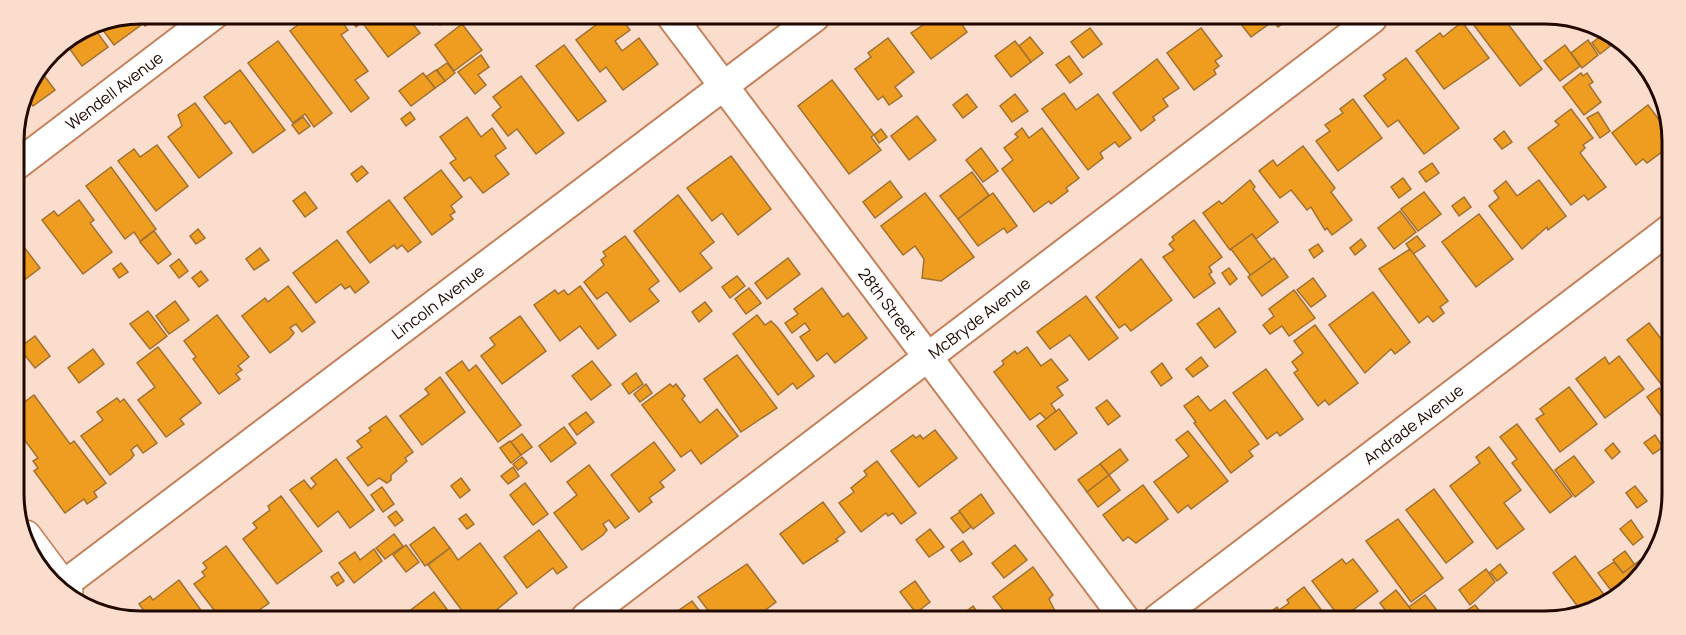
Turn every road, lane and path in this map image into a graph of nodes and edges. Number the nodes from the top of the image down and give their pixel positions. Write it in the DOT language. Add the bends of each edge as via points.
graph roads {
  1 [pos="202,24"];
  2 [pos="677,24"];
  3 [pos="806,24"];
  4 [pos="1365,24"];
  5 [pos="724,86"];
  6 [pos="24,159"];
  7 [pos="1662,235"];
  8 [pos="930,357"];
  9 [pos="69,585"];
  10 [pos="594,611"];
  11 [pos="1119,611"];
  12 [pos="1169,611"];
  1 -- 6 [label="street, Wendell Avenue"];
  2 -- 5 [label="street, 28th Street"];
  3 -- 5 [label="street, Lincoln Avenue"];
  4 -- 8 [label="street, McBryde Avenue"];
  5 -- 8 [label="street, 28th Street"];
  5 -- 9 [label="street, Lincoln Avenue"];
  7 -- 12 [label="street, Andrade Avenue"];
  8 -- 10 [label="street, McBryde Avenue"];
  8 -- 11 [label="street, 28th Street"];
}
